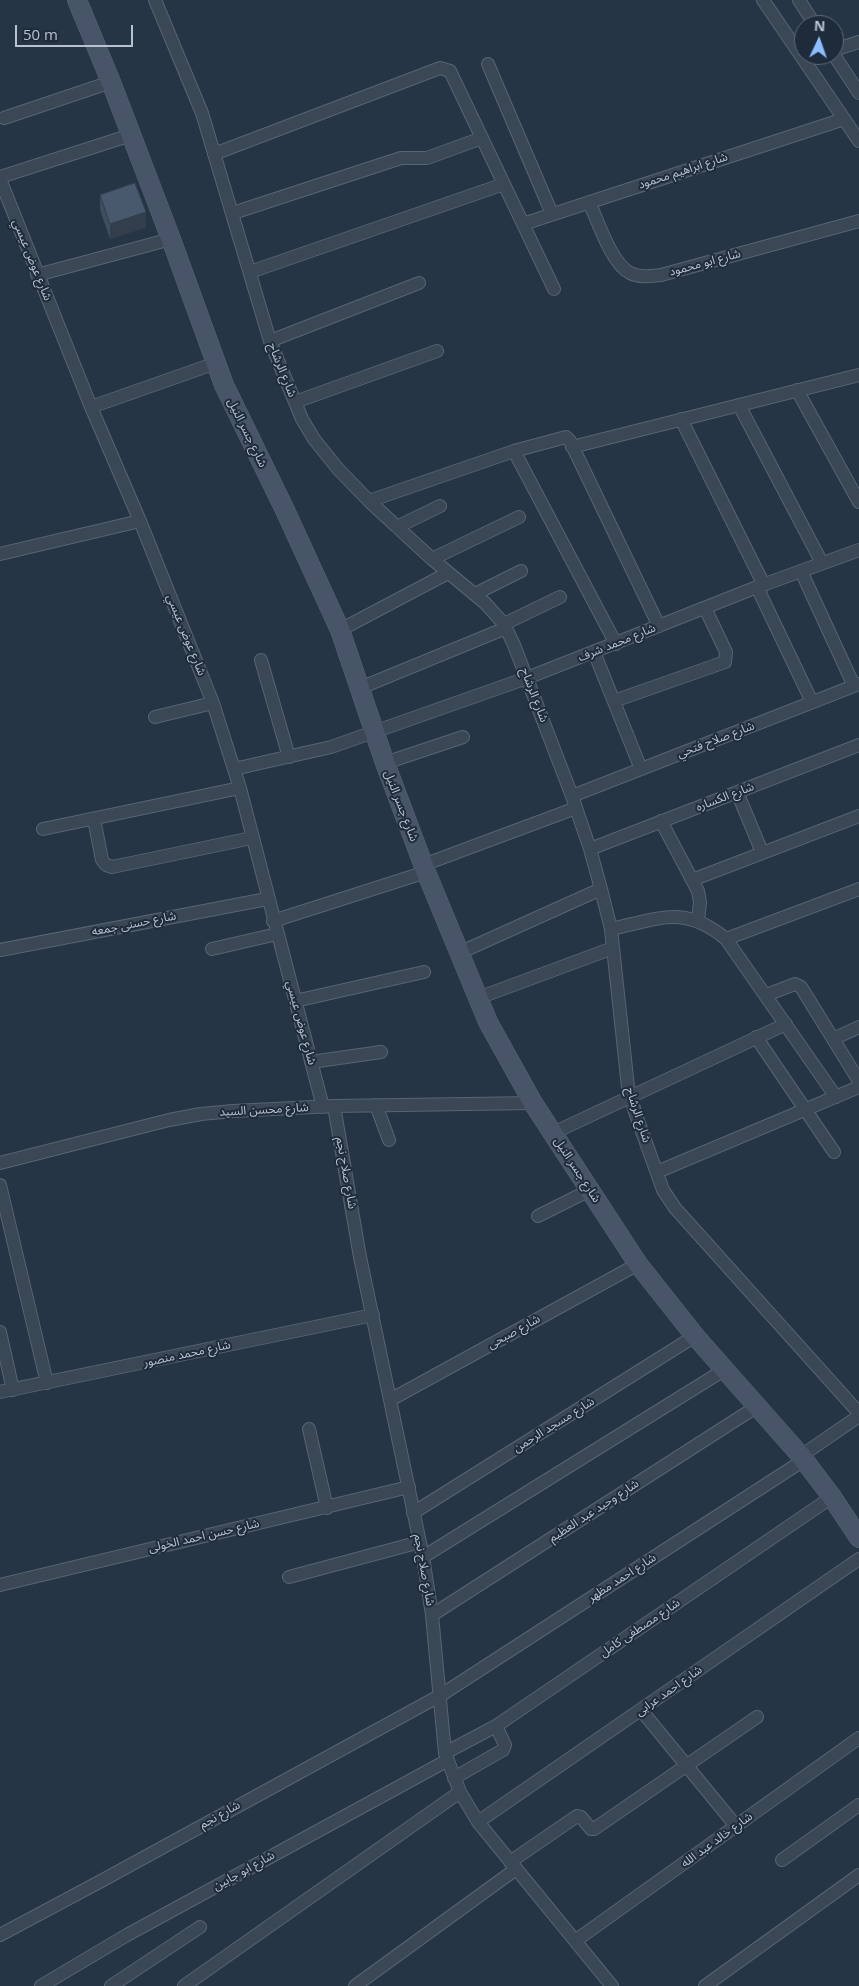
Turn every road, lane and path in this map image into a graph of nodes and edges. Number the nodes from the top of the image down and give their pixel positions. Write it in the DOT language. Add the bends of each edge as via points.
graph roads {
  1 [pos="77,0"];
  2 [pos="156,0"];
  3 [pos="763,0"];
  4 [pos="799,0"];
  5 [pos="809,15"];
  6 [pos="859,42"];
  7 [pos="844,47"];
  8 [pos="488,64"];
  9 [pos="841,65"];
  10 [pos="111,82"];
  11 [pos="859,93"];
  12 [pos="4,118"];
  13 [pos="844,119"];
  14 [pos="131,135"];
  15 [pos="482,138"];
  16 [pos="859,141"];
  17 [pos="214,154"];
  18 [pos="1,184"];
  19 [pos="504,184"];
  20 [pos="589,202"];
  21 [pos="234,213"];
  22 [pos="552,214"];
  23 [pos="859,221"];
  24 [pos="522,224"];
  25 [pos="171,239"];
  26 [pos="250,272"];
  27 [pos="37,275"];
  28 [pos="419,283"];
  29 [pos="554,289"];
  30 [pos="270,342"];
  31 [pos="437,350"];
  32 [pos="216,363"];
  33 [pos="859,375"];
  34 [pos="797,390"];
  35 [pos="295,402"];
  36 [pos="739,405"];
  37 [pos="91,407"];
  38 [pos="682,419"];
  39 [pos="572,447"];
  40 [pos="514,451"];
  41 [pos="369,501"];
  42 [pos="859,502"];
  43 [pos="440,506"];
  44 [pos="519,517"];
  45 [pos="140,521"];
  46 [pos="397,527"];
  47 [pos="859,550"];
  48 [pos="0,554"];
  49 [pos="432,560"];
  50 [pos="822,563"];
  51 [pos="521,571"];
  52 [pos="800,571"];
  53 [pos="448,573"];
  54 [pos="761,586"];
  55 [pos="475,594"];
  56 [pos="560,597"];
  57 [pos="705,608"];
  58 [pos="505,626"];
  59 [pos="659,626"];
  60 [pos="340,630"];
  61 [pos="616,644"];
  62 [pos="594,652"];
  63 [pos="261,660"];
  64 [pos="527,678"];
  65 [pos="856,685"];
  66 [pos="360,688"];
  67 [pos="614,701"];
  68 [pos="812,702"];
  69 [pos="214,703"];
  70 [pos="155,717"];
  71 [pos="374,732"];
  72 [pos="463,737"];
  73 [pos="859,745"];
  74 [pos="289,757"];
  75 [pos="385,763"];
  76 [pos="641,769"];
  77 [pos="234,770"];
  78 [pos="240,788"];
  79 [pos="737,792"];
  80 [pos="574,802"];
  81 [pos="859,816"];
  82 [pos="94,819"];
  83 [pos="661,821"];
  84 [pos="43,829"];
  85 [pos="252,838"];
  86 [pos="590,849"];
  87 [pos="762,852"];
  88 [pos="425,868"];
  89 [pos="692,880"];
  90 [pos="859,888"];
  91 [pos="601,889"];
  92 [pos="267,899"];
  93 [pos="273,921"];
  94 [pos="698,921"];
  95 [pos="611,929"];
  96 [pos="277,934"];
  97 [pos="726,939"];
  98 [pos="613,948"];
  99 [pos="212,949"];
  100 [pos="0,950"];
  101 [pos="459,952"];
  102 [pos="424,972"];
  103 [pos="766,995"];
  104 [pos="478,998"];
  105 [pos="295,1001"];
  106 [pos="786,1024"];
  107 [pos="859,1027"];
  108 [pos="756,1037"];
  109 [pos="833,1038"];
  110 [pos="381,1052"];
  111 [pos="312,1062"];
  112 [pos="859,1081"];
  113 [pos="859,1087"];
  114 [pos="630,1095"];
  115 [pos="836,1097"];
  116 [pos="533,1103"];
  117 [pos="376,1105"];
  118 [pos="328,1107"];
  119 [pos="805,1109"];
  120 [pos="552,1133"];
  121 [pos="389,1140"];
  122 [pos="834,1152"];
  123 [pos="0,1163"];
  124 [pos="657,1172"];
  125 [pos="0,1185"];
  126 [pos="590,1190"];
  127 [pos="538,1216"];
  128 [pos="638,1264"];
  129 [pos="373,1315"];
  130 [pos="0,1332"];
  131 [pos="696,1336"];
  132 [pos="724,1370"];
  133 [pos="47,1383"];
  134 [pos="13,1390"];
  135 [pos="0,1392"];
  136 [pos="390,1400"];
  137 [pos="756,1407"];
  138 [pos="857,1409"];
  139 [pos="309,1429"];
  140 [pos="802,1458"];
  141 [pos="409,1487"];
  142 [pos="832,1497"];
  143 [pos="327,1508"];
  144 [pos="413,1513"];
  145 [pos="859,1538"];
  146 [pos="420,1542"];
  147 [pos="423,1558"];
  148 [pos="859,1559"];
  149 [pos="290,1576"];
  150 [pos="0,1585"];
  151 [pos="432,1615"];
  152 [pos="441,1695"];
  153 [pos="640,1710"];
  154 [pos="757,1717"];
  155 [pos="496,1726"];
  156 [pos="859,1738"];
  157 [pos="447,1756"];
  158 [pos="686,1766"];
  159 [pos="454,1778"];
  160 [pos="460,1792"];
  161 [pos="859,1805"];
  162 [pos="478,1822"];
  163 [pos="736,1826"];
  164 [pos="782,1860"];
  165 [pos="513,1866"];
  166 [pos="859,1875"];
  167 [pos="200,1928"];
  168 [pos="0,1935"];
  169 [pos="574,1941"];
  170 [pos="42,1986"];
  171 [pos="111,1986"];
  172 [pos="184,1986"];
  173 [pos="355,1986"];
  174 [pos="612,1986"];
  175 [pos="705,1986"];
  1 -- 10 [label="street, شارع جسر النيل"];
  2 -- 17 [label="street, شارع الرشاح" via="202,112"];
  3 -- 13 [label="street"];
  4 -- 5 [label="street"];
  6 -- 7 [label="street"];
  8 -- 22 [label="street"];
  9 -- 11 [label="street"];
  10 -- 12 [label="street"];
  10 -- 14 [label="street, شارع جسر النيل"];
  13 -- 16 [label="street"];
  13 -- 20 [label="street, شارع ابراهيم محمود"];
  14 -- 18 [label="street"];
  14 -- 25 [label="street, شارع جسر النيل"];
  15 -- 17 [label="street" via="450,71 440,68"];
  15 -- 19 [label="street"];
  15 -- 21 [label="street" via="427,158 401,158"];
  17 -- 21 [label="street, شارع الرشاح"];
  18 -- 27 [label="street, شارع عوض عيسي"];
  19 -- 24 [label="street"];
  19 -- 26 [label="street"];
  20 -- 22 [label="street, شارع ابراهيم محمود"];
  20 -- 23 [label="street, شارع ابو محمود" via="614,256 629,272 642,276 661,275"];
  21 -- 26 [label="street, شارع الرشاح"];
  22 -- 24 [label="street, شارع ابراهيم محمود"];
  24 -- 29 [label="street"];
  25 -- 27 [label="street"];
  25 -- 32 [label="street, شارع جسر النيل"];
  26 -- 30 [label="street, شارع الرشاح"];
  27 -- 37 [label="street, شارع عوض عيسي"];
  28 -- 30 [label="street"];
  30 -- 35 [label="street, شارع الرشاح"];
  31 -- 35 [label="street"];
  32 -- 37 [label="street"];
  32 -- 60 [label="street, شارع جسر النيل"];
  33 -- 34 [label="street"];
  34 -- 36 [label="street"];
  34 -- 42 [label="street"];
  35 -- 41 [label="street, شارع الرشاح" via="314,439"];
  36 -- 38 [label="street"];
  36 -- 50 [label="street"];
  37 -- 45 [label="street, شارع عوض عيسي"];
  38 -- 39 [label="street"];
  38 -- 54 [label="street"];
  39 -- 40 [label="street" via="566,437 562,437"];
  39 -- 59 [label="street"];
  40 -- 41 [label="street"];
  40 -- 61 [label="street"];
  41 -- 46 [label="street, شارع الرشاح"];
  43 -- 46 [label="street"];
  44 -- 49 [label="street"];
  45 -- 48 [label="street"];
  45 -- 69 [label="street, شارع عوض عيسي"];
  46 -- 49 [label="street, شارع الرشاح"];
  47 -- 50 [label="street, شارع محمد شرف"];
  49 -- 53 [label="street, شارع الرشاح"];
  50 -- 52 [label="street, شارع محمد شرف"];
  51 -- 55 [label="street"];
  52 -- 54 [label="street, شارع محمد شرف"];
  52 -- 65 [label="street"];
  53 -- 55 [label="street, شارع الرشاح"];
  53 -- 60 [label="street"];
  54 -- 57 [label="street, شارع محمد شرف"];
  54 -- 68 [label="street"];
  55 -- 58 [label="street, شارع الرشاح"];
  56 -- 58 [label="street"];
  57 -- 59 [label="street, شارع محمد شرف"];
  57 -- 67 [label="street" via="726,652 725,662"];
  58 -- 64 [label="street, شارع الرشاح"];
  58 -- 66 [label="street"];
  59 -- 61 [label="street, شارع محمد شرف"];
  60 -- 66 [label="street, شارع جسر النيل"];
  61 -- 62 [label="street, شارع محمد شرف"];
  62 -- 64 [label="street, شارع محمد شرف"];
  62 -- 67 [label="street"];
  63 -- 74 [label="street"];
  64 -- 71 [label="street, شارع محمد شرف"];
  64 -- 80 [label="street, شارع الرشاح"];
  65 -- 68 [label="street, شارع صلاح فتحي"];
  66 -- 71 [label="street, شارع جسر النيل"];
  67 -- 76 [label="street"];
  68 -- 76 [label="street, شارع صلاح فتحي"];
  69 -- 70 [label="street"];
  69 -- 77 [label="street, شارع عوض عيسي"];
  71 -- 74 [label="street, شارع محمد شرف"];
  71 -- 75 [label="street, شارع جسر النيل"];
  72 -- 75 [label="street"];
  73 -- 79 [label="street, شارع الكساره"];
  74 -- 77 [label="street, شارع محمد شرف"];
  75 -- 88 [label="street, شارع جسر النيل"];
  76 -- 80 [label="street, شارع صلاح فتحي"];
  77 -- 78 [label="street, شارع عوض عيسي"];
  78 -- 82 [label="street"];
  78 -- 85 [label="street, شارع عوض عيسي"];
  79 -- 83 [label="street, شارع الكساره"];
  79 -- 87 [label="street"];
  80 -- 86 [label="street, شارع الرشاح"];
  80 -- 88 [label="street, شارع صلاح فتحي"];
  81 -- 87 [label="street"];
  82 -- 84 [label="street"];
  82 -- 85 [label="street" via="102,860 112,867"];
  83 -- 86 [label="street, شارع الكساره"];
  83 -- 89 [label="street"];
  85 -- 92 [label="street, شارع عوض عيسي"];
  86 -- 91 [label="street, شارع الرشاح"];
  87 -- 89 [label="street"];
  88 -- 93 [label="street, شارع صلاح فتحي"];
  88 -- 101 [label="street, شارع جسر النيل"];
  89 -- 94 [label="street" via="700,897"];
  90 -- 97 [label="street"];
  91 -- 95 [label="street, شارع الرشاح"];
  91 -- 101 [label="street"];
  92 -- 93 [label="street, شارع عوض عيسي"];
  92 -- 100 [label="street, شارع حسنى جمعه"];
  93 -- 96 [label="street, شارع عوض عيسي"];
  94 -- 95 [label="street" via="674,916"];
  94 -- 97 [label="street"];
  95 -- 98 [label="street, شارع الرشاح"];
  96 -- 99 [label="street"];
  96 -- 105 [label="street, شارع عوض عيسي"];
  97 -- 103 [label="street"];
  98 -- 104 [label="street"];
  98 -- 114 [label="street, شارع الرشاح" via="621,1040"];
  101 -- 104 [label="street, شارع جسر النيل"];
  102 -- 105 [label="street"];
  103 -- 106 [label="street"];
  103 -- 109 [label="street" via="795,984 801,987"];
  104 -- 116 [label="street, شارع جسر النيل"];
  105 -- 111 [label="street, شارع عوض عيسي"];
  106 -- 108 [label="street"];
  106 -- 115 [label="street"];
  107 -- 109 [label="street"];
  108 -- 114 [label="street"];
  108 -- 119 [label="street"];
  109 -- 112 [label="street"];
  110 -- 111 [label="street"];
  111 -- 118 [label="street, شارع عوض عيسي"];
  113 -- 115 [label="street"];
  114 -- 120 [label="street"];
  114 -- 124 [label="street, شارع الرشاح"];
  115 -- 119 [label="street"];
  116 -- 117 [label="street, شارع محسن السيد"];
  116 -- 120 [label="street, شارع جسر النيل"];
  117 -- 118 [label="street, شارع محسن السيد"];
  117 -- 121 [label="street"];
  118 -- 123 [label="street, شارع محسن السيد" via="193,1116"];
  118 -- 129 [label="street, شارع صلاح نجم"];
  119 -- 122 [label="street"];
  119 -- 124 [label="street"];
  120 -- 126 [label="street, شارع جسر النيل"];
  124 -- 138 [label="street, شارع الرشاح" via="663,1190 675,1208"];
  125 -- 133 [label="street"];
  126 -- 127 [label="street"];
  126 -- 128 [label="street, شارع جسر النيل"];
  128 -- 131 [label="street, شارع جسر النيل"];
  128 -- 136 [label="street, شارع صبحى"];
  129 -- 133 [label="street, شارع محمد منصور"];
  129 -- 136 [label="street, شارع صلاح نجم"];
  130 -- 134 [label="street"];
  131 -- 132 [label="street, شارع جسر النيل"];
  131 -- 144 [label="street, شارع مسجد الرحمن"];
  132 -- 137 [label="street, شارع جسر النيل"];
  132 -- 147 [label="street"];
  133 -- 134 [label="street, شارع محمد منصور"];
  134 -- 135 [label="street, شارع محمد منصور"];
  136 -- 141 [label="street, شارع صلاح نجم"];
  137 -- 140 [label="street, شارع جسر النيل"];
  137 -- 151 [label="street, شارع وحيد عبد العظيم"];
  138 -- 140 [label="street, شارع احمد مظهر"];
  139 -- 143 [label="street"];
  140 -- 142 [label="street, شارع جسر النيل"];
  140 -- 152 [label="street, شارع احمد مظهر"];
  141 -- 143 [label="street, شارع حسن احمد الخولى"];
  141 -- 144 [label="street, شارع صلاح نجم"];
  142 -- 145 [label="street, شارع جسر النيل"];
  142 -- 155 [label="street, شارع مصطفى كامل"];
  143 -- 150 [label="street, شارع حسن احمد الخولى"];
  144 -- 146 [label="street, شارع صلاح نجم"];
  146 -- 147 [label="street, شارع صلاح نجم"];
  146 -- 149 [label="street"];
  147 -- 151 [label="street, شارع صلاح نجم"];
  148 -- 153 [label="street, شارع احمد عرابى"];
  151 -- 152 [label="street, شارع صلاح نجم"];
  152 -- 157 [label="street, شارع صلاح نجم"];
  152 -- 168 [label="street, شارع نجم"];
  153 -- 158 [label="street"];
  153 -- 162 [label="street, شارع احمد عرابى"];
  154 -- 158 [label="street"];
  155 -- 157 [label="street, شارع مصطفى كامل"];
  155 -- 159 [label="street" via="505,1745 503,1750"];
  156 -- 163 [label="street, شارع خالد عبد الله"];
  157 -- 159 [label="street, شارع صلاح نجم"];
  157 -- 170 [label="street, شارع ابو جابين"];
  158 -- 163 [label="street"];
  158 -- 165 [label="street" via="594,1829 577,1816"];
  159 -- 160 [label="street, شارع صلاح نجم"];
  160 -- 162 [label="street, شارع صلاح نجم"];
  160 -- 172 [label="street"];
  161 -- 164 [label="street"];
  162 -- 165 [label="street, شارع صلاح نجم"];
  163 -- 169 [label="street, شارع خالد عبد الله"];
  165 -- 169 [label="street, شارع صلاح نجم"];
  165 -- 173 [label="street"];
  166 -- 175 [label="street"];
  167 -- 171 [label="street"];
  169 -- 174 [label="street, شارع صلاح نجم"];
}
